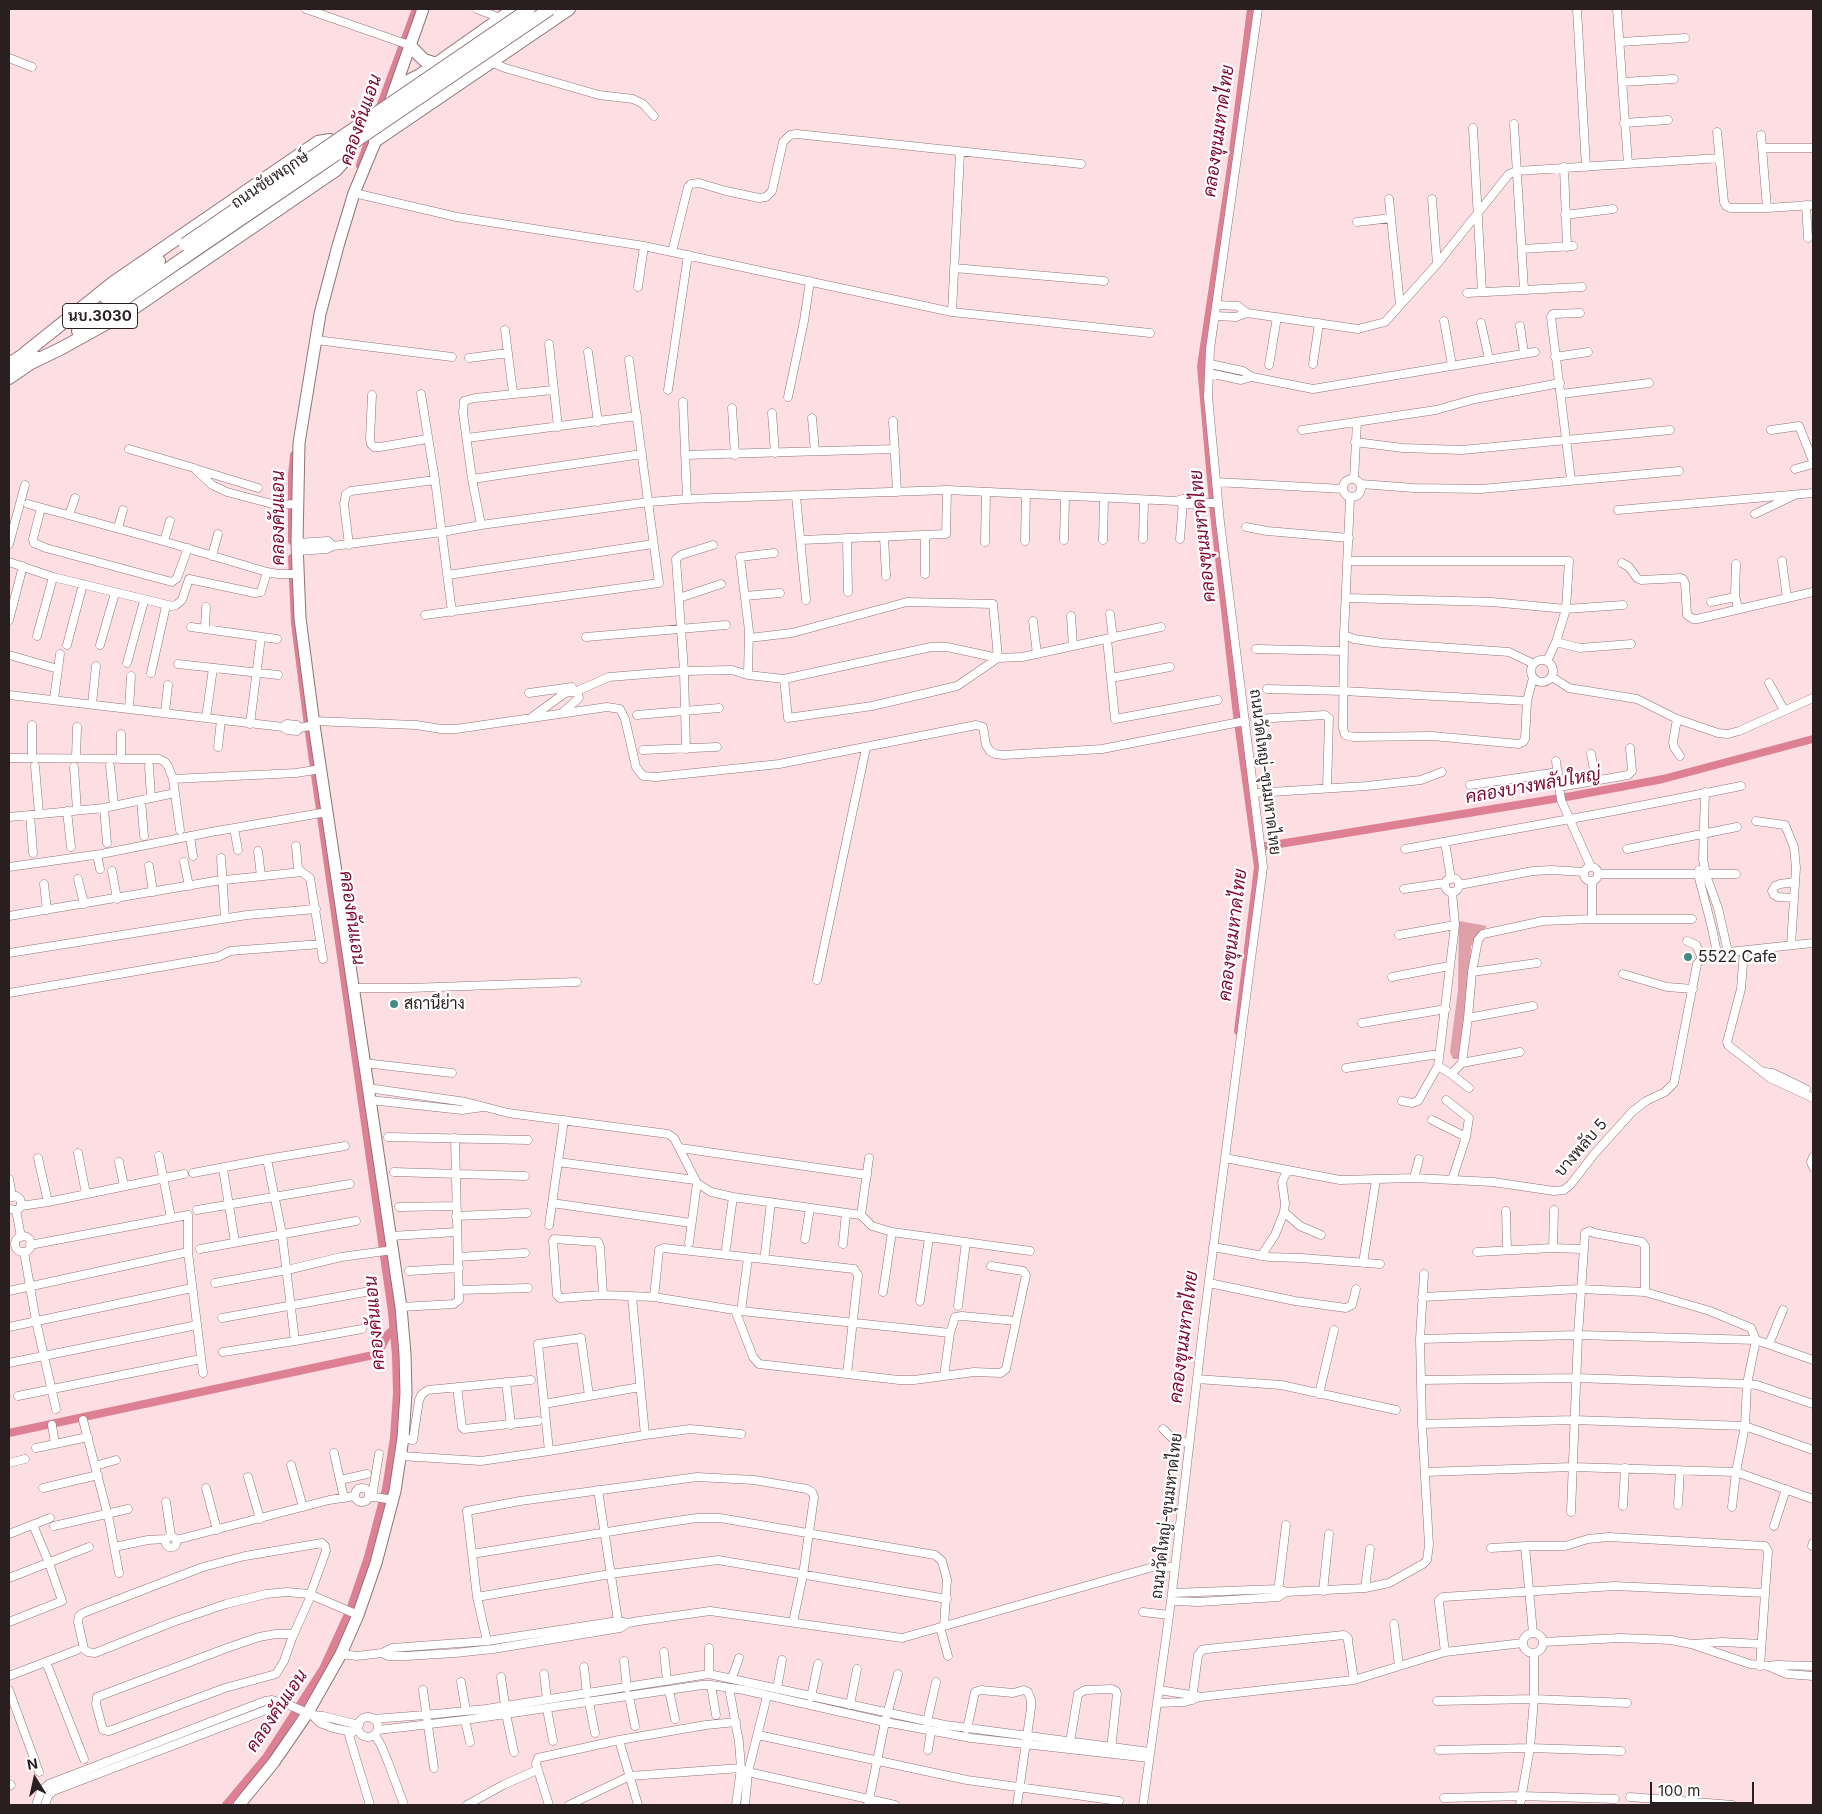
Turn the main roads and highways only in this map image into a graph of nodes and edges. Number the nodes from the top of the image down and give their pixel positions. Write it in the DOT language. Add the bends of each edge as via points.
graph roads {
  1 [pos="514,9"];
  2 [pos="529,9"];
  3 [pos="550,9"];
  4 [pos="569,9"];
  5 [pos="403,42"];
  6 [pos="436,64"];
  7 [pos="420,75"];
  8 [pos="396,86"];
  9 [pos="442,96"];
  10 [pos="375,141"];
  11 [pos="188,249"];
  12 [pos="28,358"];
  13 [pos="9,364"];
  14 [pos="9,378"];
  1 -- 6 [label="main road"];
  2 -- 11 [label="main road, ถนนชัยพฤกษ์ / นบ.3030, bridge"];
  3 -- 11 [label="main road, ถนนชัยพฤกษ์ / นบ.3030, bridge"];
  4 -- 9 [label="main road"];
  5 -- 6 [label="main road" via="424,60"];
  6 -- 7 [label="main road"];
  7 -- 8 [label="main road"];
  7 -- 9 [label="main road" via="412,90 417,98 429,100"];
  9 -- 10 [label="main road"];
  11 -- 12 [label="main road, ถนนชัยพฤกษ์ / นบ.3030"];
  12 -- 12 [label="main road" via="114,282 318,142 330,140 343,151 344,161 336,170 149,298 62,348"];
  12 -- 13 [label="main road, ถนนชัยพฤกษ์ / นบ.3030"];
  12 -- 14 [label="main road, ถนนชัยพฤกษ์ / นบ.3030"];
}
